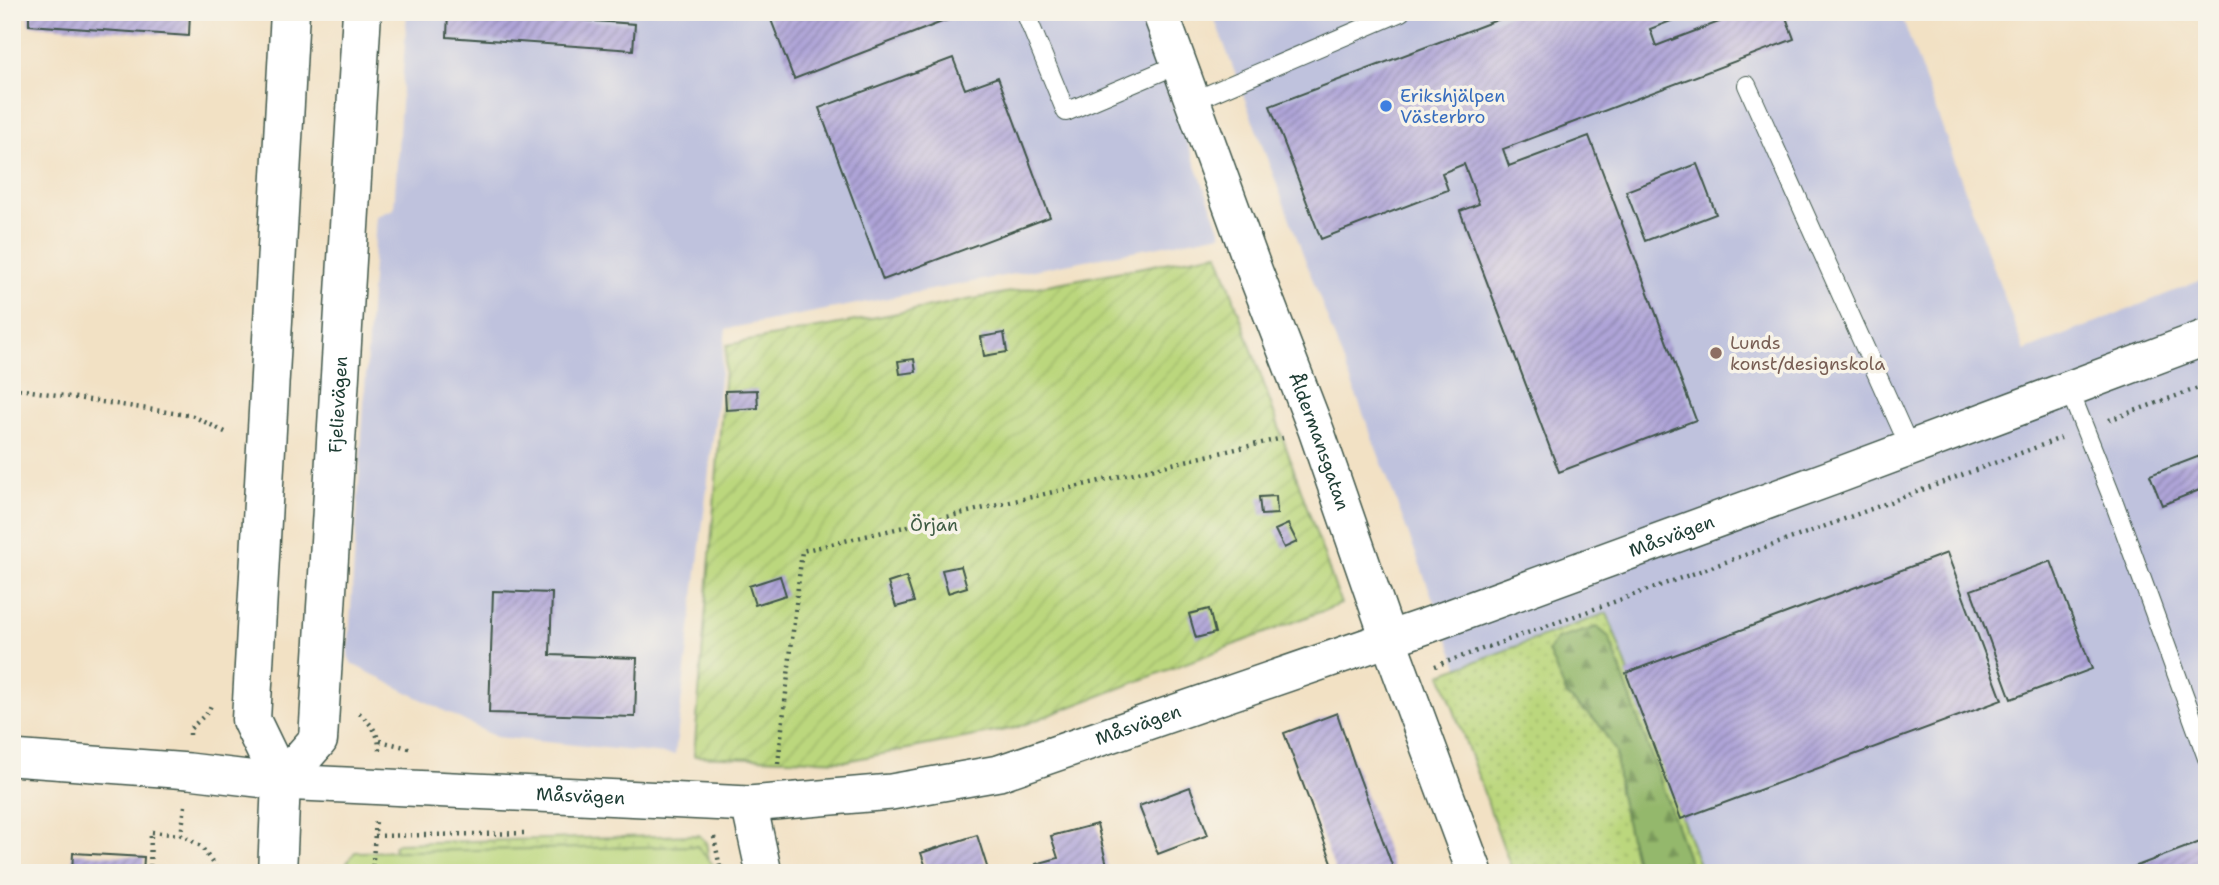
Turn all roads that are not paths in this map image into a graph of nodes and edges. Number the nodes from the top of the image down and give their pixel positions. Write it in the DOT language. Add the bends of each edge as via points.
graph roads {
  1 [pos="290,12"];
  2 [pos="362,12"];
  3 [pos="1025,12"];
  4 [pos="1160,12"];
  5 [pos="1401,12"];
  6 [pos="1179,64"];
  7 [pos="1747,85"];
  8 [pos="1192,101"];
  9 [pos="2207,337"];
  10 [pos="2069,388"];
  11 [pos="1910,449"];
  12 [pos="1389,638"];
  13 [pos="12,758"];
  14 [pos="2207,758"];
  15 [pos="281,782"];
  16 [pos="761,803"];
  17 [pos="763,869"];
  18 [pos="277,873"];
  19 [pos="1475,873"];
  1 -- 15 [label="main road" via="251,719"];
  2 -- 15 [label="main road, Fjelievägen" via="318,740"];
  3 -- 6 [label="lane" via="1066,112"];
  4 -- 6 [label="street, Åldermansgatan"];
  5 -- 8 [label="lane"];
  6 -- 8 [label="street, Åldermansgatan"];
  7 -- 11 [label="lane"];
  8 -- 12 [label="street, Åldermansgatan"];
  9 -- 10 [label="street, Måsvägen"];
  10 -- 11 [label="street, Måsvägen"];
  10 -- 14 [label="lane"];
  11 -- 12 [label="street, Måsvägen"];
  12 -- 16 [label="street, Måsvägen" via="999,773 891,792"];
  12 -- 19 [label="street, Åldermansgatan"];
  13 -- 15 [label="street, Måsvägen"];
  15 -- 16 [label="street, Måsvägen"];
  15 -- 18 [label="main road"];
  16 -- 17 [label="street"];
}
